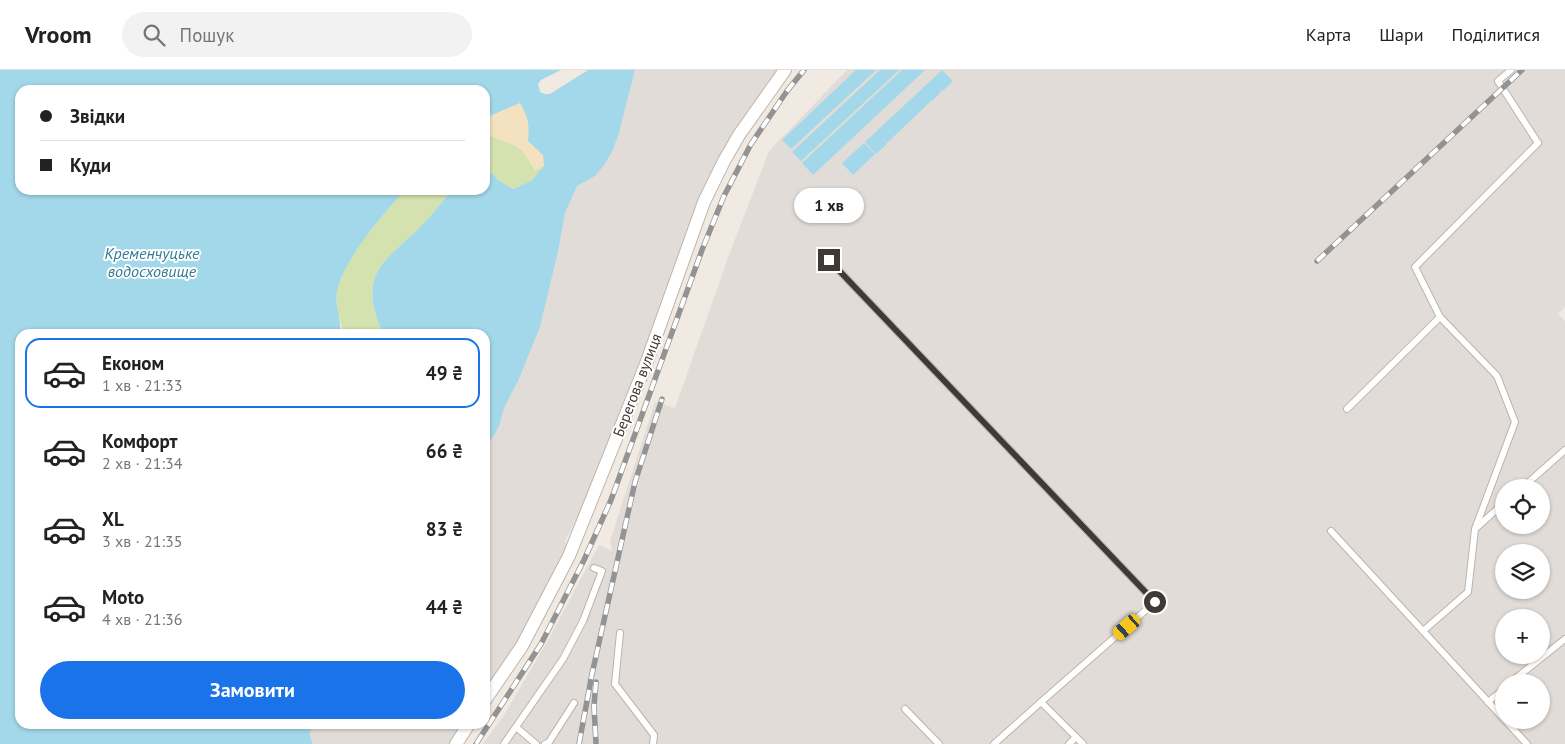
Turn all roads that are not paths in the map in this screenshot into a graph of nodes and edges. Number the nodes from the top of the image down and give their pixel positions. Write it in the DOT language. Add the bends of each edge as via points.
graph roads {
  1 [pos="785,70"];
  2 [pos="1511,70"];
  3 [pos="829,260"];
  4 [pos="1440,317"];
  5 [pos="1347,410"];
  6 [pos="1565,450"];
  7 [pos="1532,479"];
  8 [pos="1495,511"];
  9 [pos="1475,529"];
  10 [pos="1332,531"];
  11 [pos="594,568"];
  12 [pos="1423,631"];
  13 [pos="620,633"];
  14 [pos="1565,639"];
  15 [pos="1522,674"];
  16 [pos="490,693"];
  17 [pos="1495,696"];
  18 [pos="1041,702"];
  19 [pos="1488,702"];
  20 [pos="574,703"];
  21 [pos="905,709"];
  22 [pos="1495,709"];
  23 [pos="516,727"];
  24 [pos="466,729"];
  25 [pos="1513,729"];
  26 [pos="1076,737"];
  27 [pos="456,744"];
  28 [pos="504,744"];
  29 [pos="537,744"];
  30 [pos="545,744"];
  31 [pos="653,744"];
  32 [pos="939,744"];
  33 [pos="994,744"];
  34 [pos="1069,744"];
  35 [pos="1083,744"];
  36 [pos="1527,744"];
  1 -- 16 [label="street, Берегова вулиця" via="739,134 704,202 646,364 569,556 522,646"];
  2 -- 4 [label="lane" via="1498,81 1538,142 1415,267"];
  3 -- 18 [label="lane" via="1155,602"];
  4 -- 5 [label="lane"];
  4 -- 9 [label="lane" via="1498,376 1515,422"];
  6 -- 7 [label="lane"];
  8 -- 9 [label="lane"];
  9 -- 12 [label="lane" via="1468,592"];
  10 -- 12 [label="lane"];
  11 -- 23 [label="lane" via="602,571 583,622 563,659"];
  12 -- 19 [label="lane"];
  13 -- 31 [label="lane" via="615,684 654,735"];
  14 -- 15 [label="lane"];
  17 -- 19 [label="lane"];
  18 -- 26 [label="lane"];
  18 -- 33 [label="lane"];
  19 -- 22 [label="lane"];
  20 -- 30 [label="lane"];
  21 -- 32 [label="lane"];
  23 -- 28 [label="lane"];
  23 -- 29 [label="lane"];
  24 -- 27 [label="street"];
  25 -- 36 [label="lane"];
  26 -- 34 [label="lane"];
  26 -- 35 [label="lane"];
}
